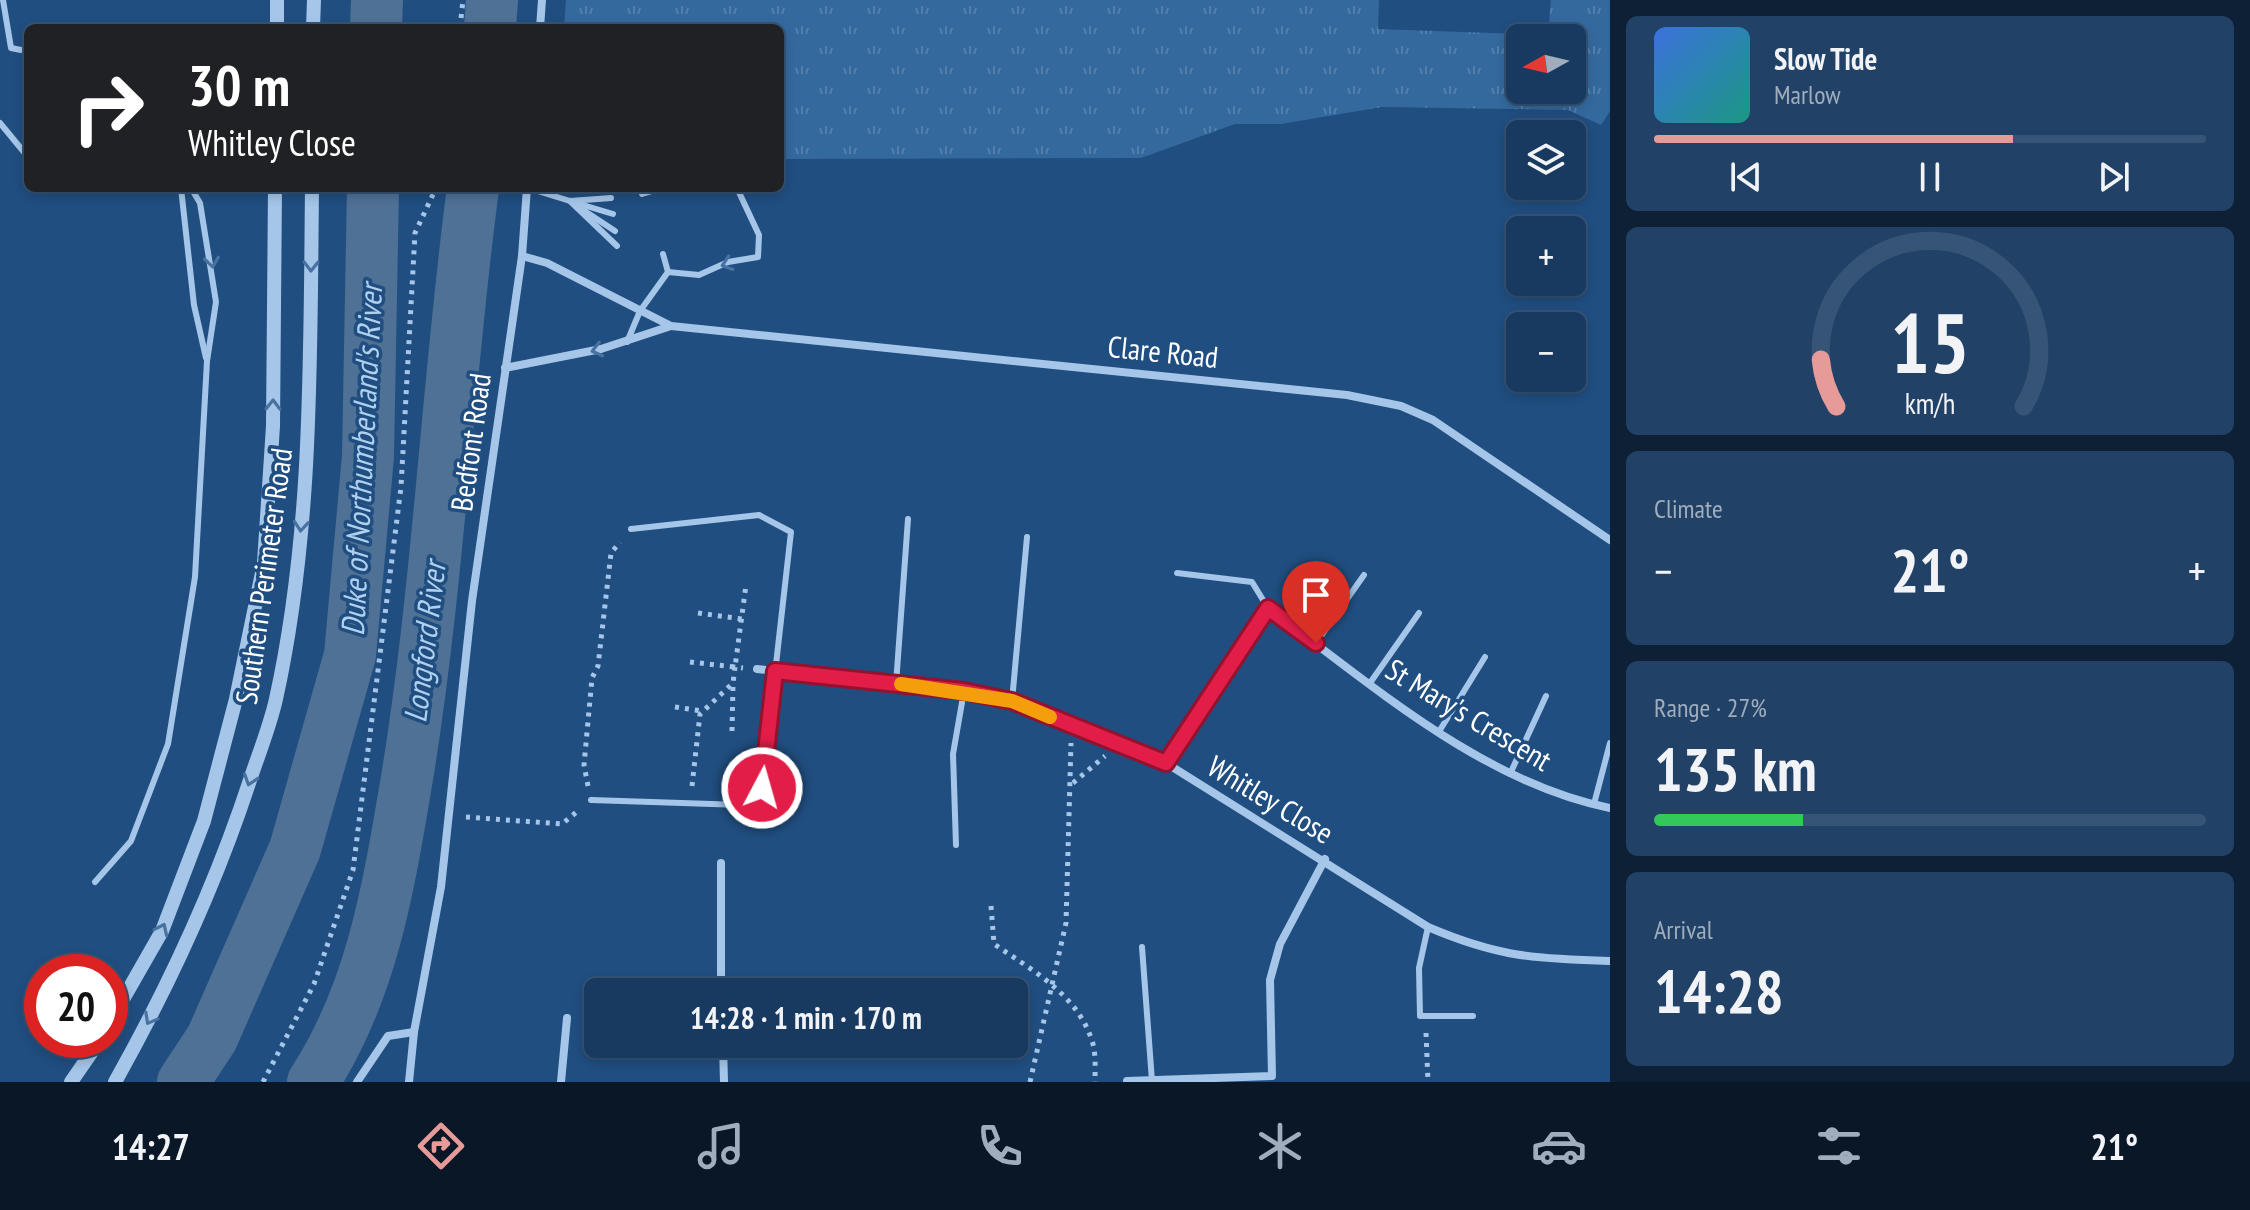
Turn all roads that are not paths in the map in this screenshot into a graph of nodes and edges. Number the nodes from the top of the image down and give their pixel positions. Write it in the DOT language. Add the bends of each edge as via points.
graph roads {
  1 [pos="3,0"];
  2 [pos="277,0"];
  3 [pos="314,0"];
  4 [pos="542,0"];
  5 [pos="277,24"];
  6 [pos="313,24"];
  7 [pos="540,24"];
  8 [pos="21,50"];
  9 [pos="0,123"];
  10 [pos="24,152"];
  11 [pos="181,192"];
  12 [pos="193,192"];
  13 [pos="275,192"];
  14 [pos="312,192"];
  15 [pos="528,192"];
  16 [pos="541,192"];
  17 [pos="649,192"];
  18 [pos="739,192"];
  19 [pos="642,194"];
  20 [pos="611,198"];
  21 [pos="570,201"];
  22 [pos="613,214"];
  23 [pos="615,231"];
  24 [pos="617,246"];
  25 [pos="663,254"];
  26 [pos="522,256"];
  27 [pos="668,272"];
  28 [pos="640,311"];
  29 [pos="671,326"];
  30 [pos="627,342"];
  31 [pos="207,361"];
  32 [pos="505,368"];
  33 [pos="908,519"];
  34 [pos="631,529"];
  35 [pos="1027,537"];
  36 [pos="1610,540"];
  37 [pos="1177,573"];
  38 [pos="1364,575"];
  39 [pos="1268,608"];
  40 [pos="1419,613"];
  41 [pos="1316,643"];
  42 [pos="1485,657"];
  43 [pos="757,669"];
  44 [pos="775,671"];
  45 [pos="1370,683"];
  46 [pos="896,684"];
  47 [pos="964,691"];
  48 [pos="1546,696"];
  49 [pos="1012,701"];
  50 [pos="1440,730"];
  51 [pos="1610,743"];
  52 [pos="1166,763"];
  53 [pos="1510,774"];
  54 [pos="591,800"];
  55 [pos="1594,804"];
  56 [pos="1610,808"];
  57 [pos="956,845"];
  58 [pos="1325,859"];
  59 [pos="721,863"];
  60 [pos="95,882"];
  61 [pos="1428,927"];
  62 [pos="1142,947"];
  63 [pos="1610,961"];
  64 [pos="721,978"];
  65 [pos="128,990"];
  66 [pos="1473,1016"];
  67 [pos="567,1018"];
  68 [pos="414,1032"];
  69 [pos="88,1058"];
  70 [pos="723,1058"];
  71 [pos="1272,1079"];
  72 [pos="1127,1081"];
  73 [pos="1152,1081"];
  74 [pos="71,1082"];
  75 [pos="115,1082"];
  76 [pos="357,1082"];
  77 [pos="409,1082"];
  78 [pos="561,1082"];
  79 [pos="724,1082"];
  1 -- 8 [label="lane" via="11,48"];
  2 -- 5 [label="street"];
  3 -- 6 [label="street"];
  4 -- 7 [label="street"];
  9 -- 10 [label="lane"];
  11 -- 31 [label="lane" via="194,305"];
  12 -- 31 [label="lane, one-way" via="200,203 216,302"];
  65 -- 13 [label="street, Southern Perimeter Road, one-way" via="162,931 204,821 261,578 273,426"];
  14 -- 75 [label="street, Southern Perimeter Road, one-way" via="309,439 276,701 232,833 175,970"];
  15 -- 26 [label="street, Bedfont Road"];
  16 -- 21 [label="lane"];
  17 -- 19 [label="lane"];
  18 -- 27 [label="lane, one-way" via="759,235 758,257 699,275"];
  20 -- 21 [label="lane"];
  21 -- 22 [label="lane"];
  21 -- 23 [label="lane"];
  21 -- 24 [label="lane"];
  25 -- 27 [label="lane"];
  26 -- 28 [label="street, Clare Road" via="547,263"];
  26 -- 32 [label="street, Bedfont Road"];
  27 -- 28 [label="lane"];
  28 -- 29 [label="street, Clare Road"];
  28 -- 30 [label="lane"];
  29 -- 30 [label="street, Clare Road"];
  29 -- 36 [label="street, Clare Road" via="1334,393 1401,406 1459,434"];
  30 -- 32 [label="street, Clare Road, one-way"];
  31 -- 60 [label="lane" via="195,577 168,744 131,841"];
  32 -- 68 [label="street, Bedfont Road" via="465,658 441,887"];
  33 -- 46 [label="lane"];
  34 -- 44 [label="lane" via="759,515 791,532"];
  35 -- 49 [label="lane"];
  37 -- 39 [label="lane" via="1252,582"];
  38 -- 41 [label="lane"];
  39 -- 41 [label="street, St Mary's Crescent"];
  39 -- 52 [label="street"];
  40 -- 45 [label="lane"];
  41 -- 45 [label="street, St Mary's Crescent"];
  42 -- 50 [label="lane"];
  43 -- 44 [label="street, Whitley Close"];
  44 -- 46 [label="street, Whitley Close"];
  44 -- 54 [label="lane" via="762,788 742,805"];
  45 -- 50 [label="street, St Mary's Crescent"];
  46 -- 47 [label="street, Whitley Close"];
  47 -- 49 [label="street, Whitley Close"];
  47 -- 57 [label="lane" via="953,754"];
  48 -- 53 [label="lane"];
  49 -- 52 [label="street, Whitley Close"];
  50 -- 53 [label="street, St Mary's Crescent"];
  51 -- 55 [label="lane"];
  52 -- 58 [label="street, Whitley Close"];
  53 -- 55 [label="street, St Mary's Crescent"];
  55 -- 56 [label="street, St Mary's Crescent"];
  58 -- 61 [label="street, Whitley Close"];
  58 -- 71 [label="street" via="1280,944 1270,980"];
  59 -- 64 [label="street"];
  61 -- 63 [label="street, Whitley Close" via="1527,959"];
  61 -- 66 [label="lane" via="1419,968 1420,1016"];
  62 -- 73 [label="lane"];
  67 -- 78 [label="street"];
  68 -- 76 [label="street" via="388,1036"];
  68 -- 77 [label="street, Bedfont Road"];
  69 -- 74 [label="street"];
  70 -- 79 [label="street"];
  71 -- 73 [label="street"];
  72 -- 73 [label="street"];
}
